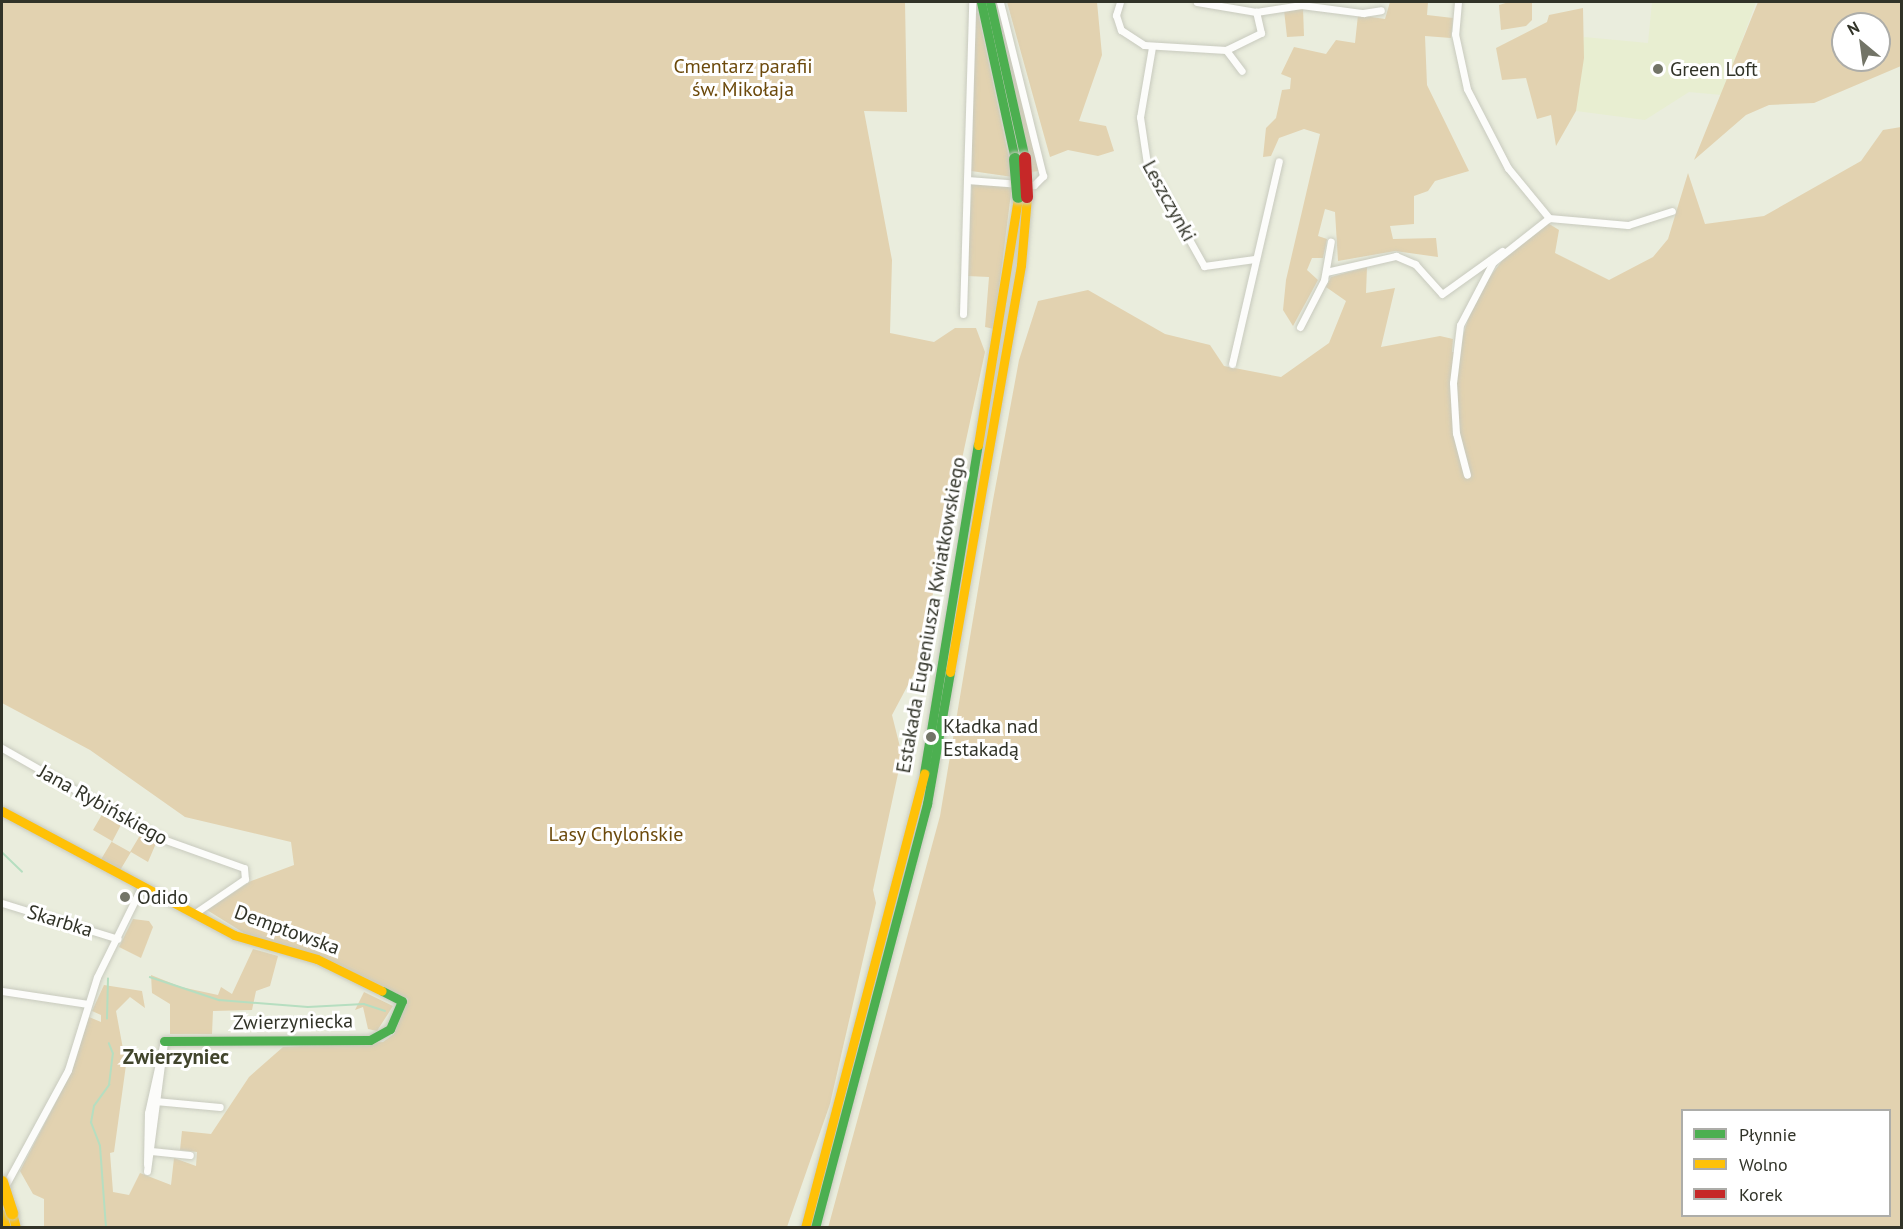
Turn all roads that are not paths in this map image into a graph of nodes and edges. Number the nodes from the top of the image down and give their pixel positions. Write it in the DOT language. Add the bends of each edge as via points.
graph roads {
  1 [pos="972,2"];
  2 [pos="981,2"];
  3 [pos="990,2"];
  4 [pos="1000,2"];
  5 [pos="1120,2"];
  6 [pos="1197,2"];
  7 [pos="1458,2"];
  8 [pos="1381,10"];
  9 [pos="1256,12"];
  10 [pos="1152,47"];
  11 [pos="1226,50"];
  12 [pos="1242,71"];
  13 [pos="1020,159"];
  14 [pos="1280,161"];
  15 [pos="967,180"];
  16 [pos="1672,211"];
  17 [pos="1549,219"];
  18 [pos="1331,242"];
  19 [pos="1507,248"];
  20 [pos="1255,260"];
  21 [pos="1326,272"];
  22 [pos="963,314"];
  23 [pos="1300,327"];
  24 [pos="1232,364"];
  25 [pos="1467,475"];
  26 [pos="2,748"];
  27 [pos="2,811"];
  28 [pos="141,888"];
  29 [pos="2,903"];
  30 [pos="198,911"];
  31 [pos="118,939"];
  32 [pos="2,991"];
  33 [pos="402,1001"];
  34 [pos="88,1004"];
  35 [pos="164,1041"];
  36 [pos="155,1101"];
  37 [pos="220,1107"];
  38 [pos="151,1152"];
  39 [pos="189,1155"];
  40 [pos="2,1182"];
  41 [pos="2,1194"];
  42 [pos="8,1222"];
  43 [pos="811,1226"];
  1 -- 15 [label="street"];
  2 -- 13 [label="main road, Estakada Eugeniusza Kwiatkowskiego"];
  3 -- 13 [label="main road, Estakada Eugeniusza Kwiatkowskiego"];
  4 -- 15 [label="street" via="1043,176 1034,185"];
  5 -- 10 [label="street" via="1116,15 1128,39"];
  6 -- 9 [label="street"];
  7 -- 17 [label="street" via="1455,34 1467,89 1508,168"];
  8 -- 9 [label="street" via="1362,13 1300,4"];
  9 -- 11 [label="street" via="1262,24 1259,35"];
  10 -- 11 [label="street"];
  10 -- 20 [label="street, Leszczynki" via="1140,117 1147,164 1204,266"];
  11 -- 12 [label="street"];
  13 -- 43 [label="main road, Estakada Eugeniusza Kwiatkowskiego, bridge" via="1014,249 948,662 897,907"];
  14 -- 20 [label="street"];
  15 -- 22 [label="street"];
  16 -- 17 [label="street" via="1628,225"];
  17 -- 19 [label="street"];
  18 -- 21 [label="street"];
  19 -- 21 [label="street" via="1477,264 1442,294 1415,264 1396,256"];
  19 -- 25 [label="street" via="1478,287 1456,340 1456,433"];
  20 -- 24 [label="street"];
  21 -- 23 [label="street"];
  26 -- 30 [label="street, Jana Rybińskiego" via="160,838 244,868 245,879"];
  27 -- 28 [label="main road, Demptowska"];
  28 -- 30 [label="main road, Demptowska"];
  28 -- 31 [label="street"];
  29 -- 31 [label="street, Skarbka"];
  30 -- 33 [label="main road, Demptowska" via="234,935 317,959"];
  31 -- 34 [label="street"];
  32 -- 34 [label="street"];
  33 -- 35 [label="main road, Zwierzyniecka" via="390,1029 370,1040"];
  34 -- 41 [label="street" via="68,1070"];
  35 -- 36 [label="street"];
  35 -- 38 [label="street" via="148,1113 147,1167"];
  36 -- 37 [label="street"];
  36 -- 38 [label="street"];
  38 -- 39 [label="street"];
  40 -- 42 [label="main road, bridge"];
}
